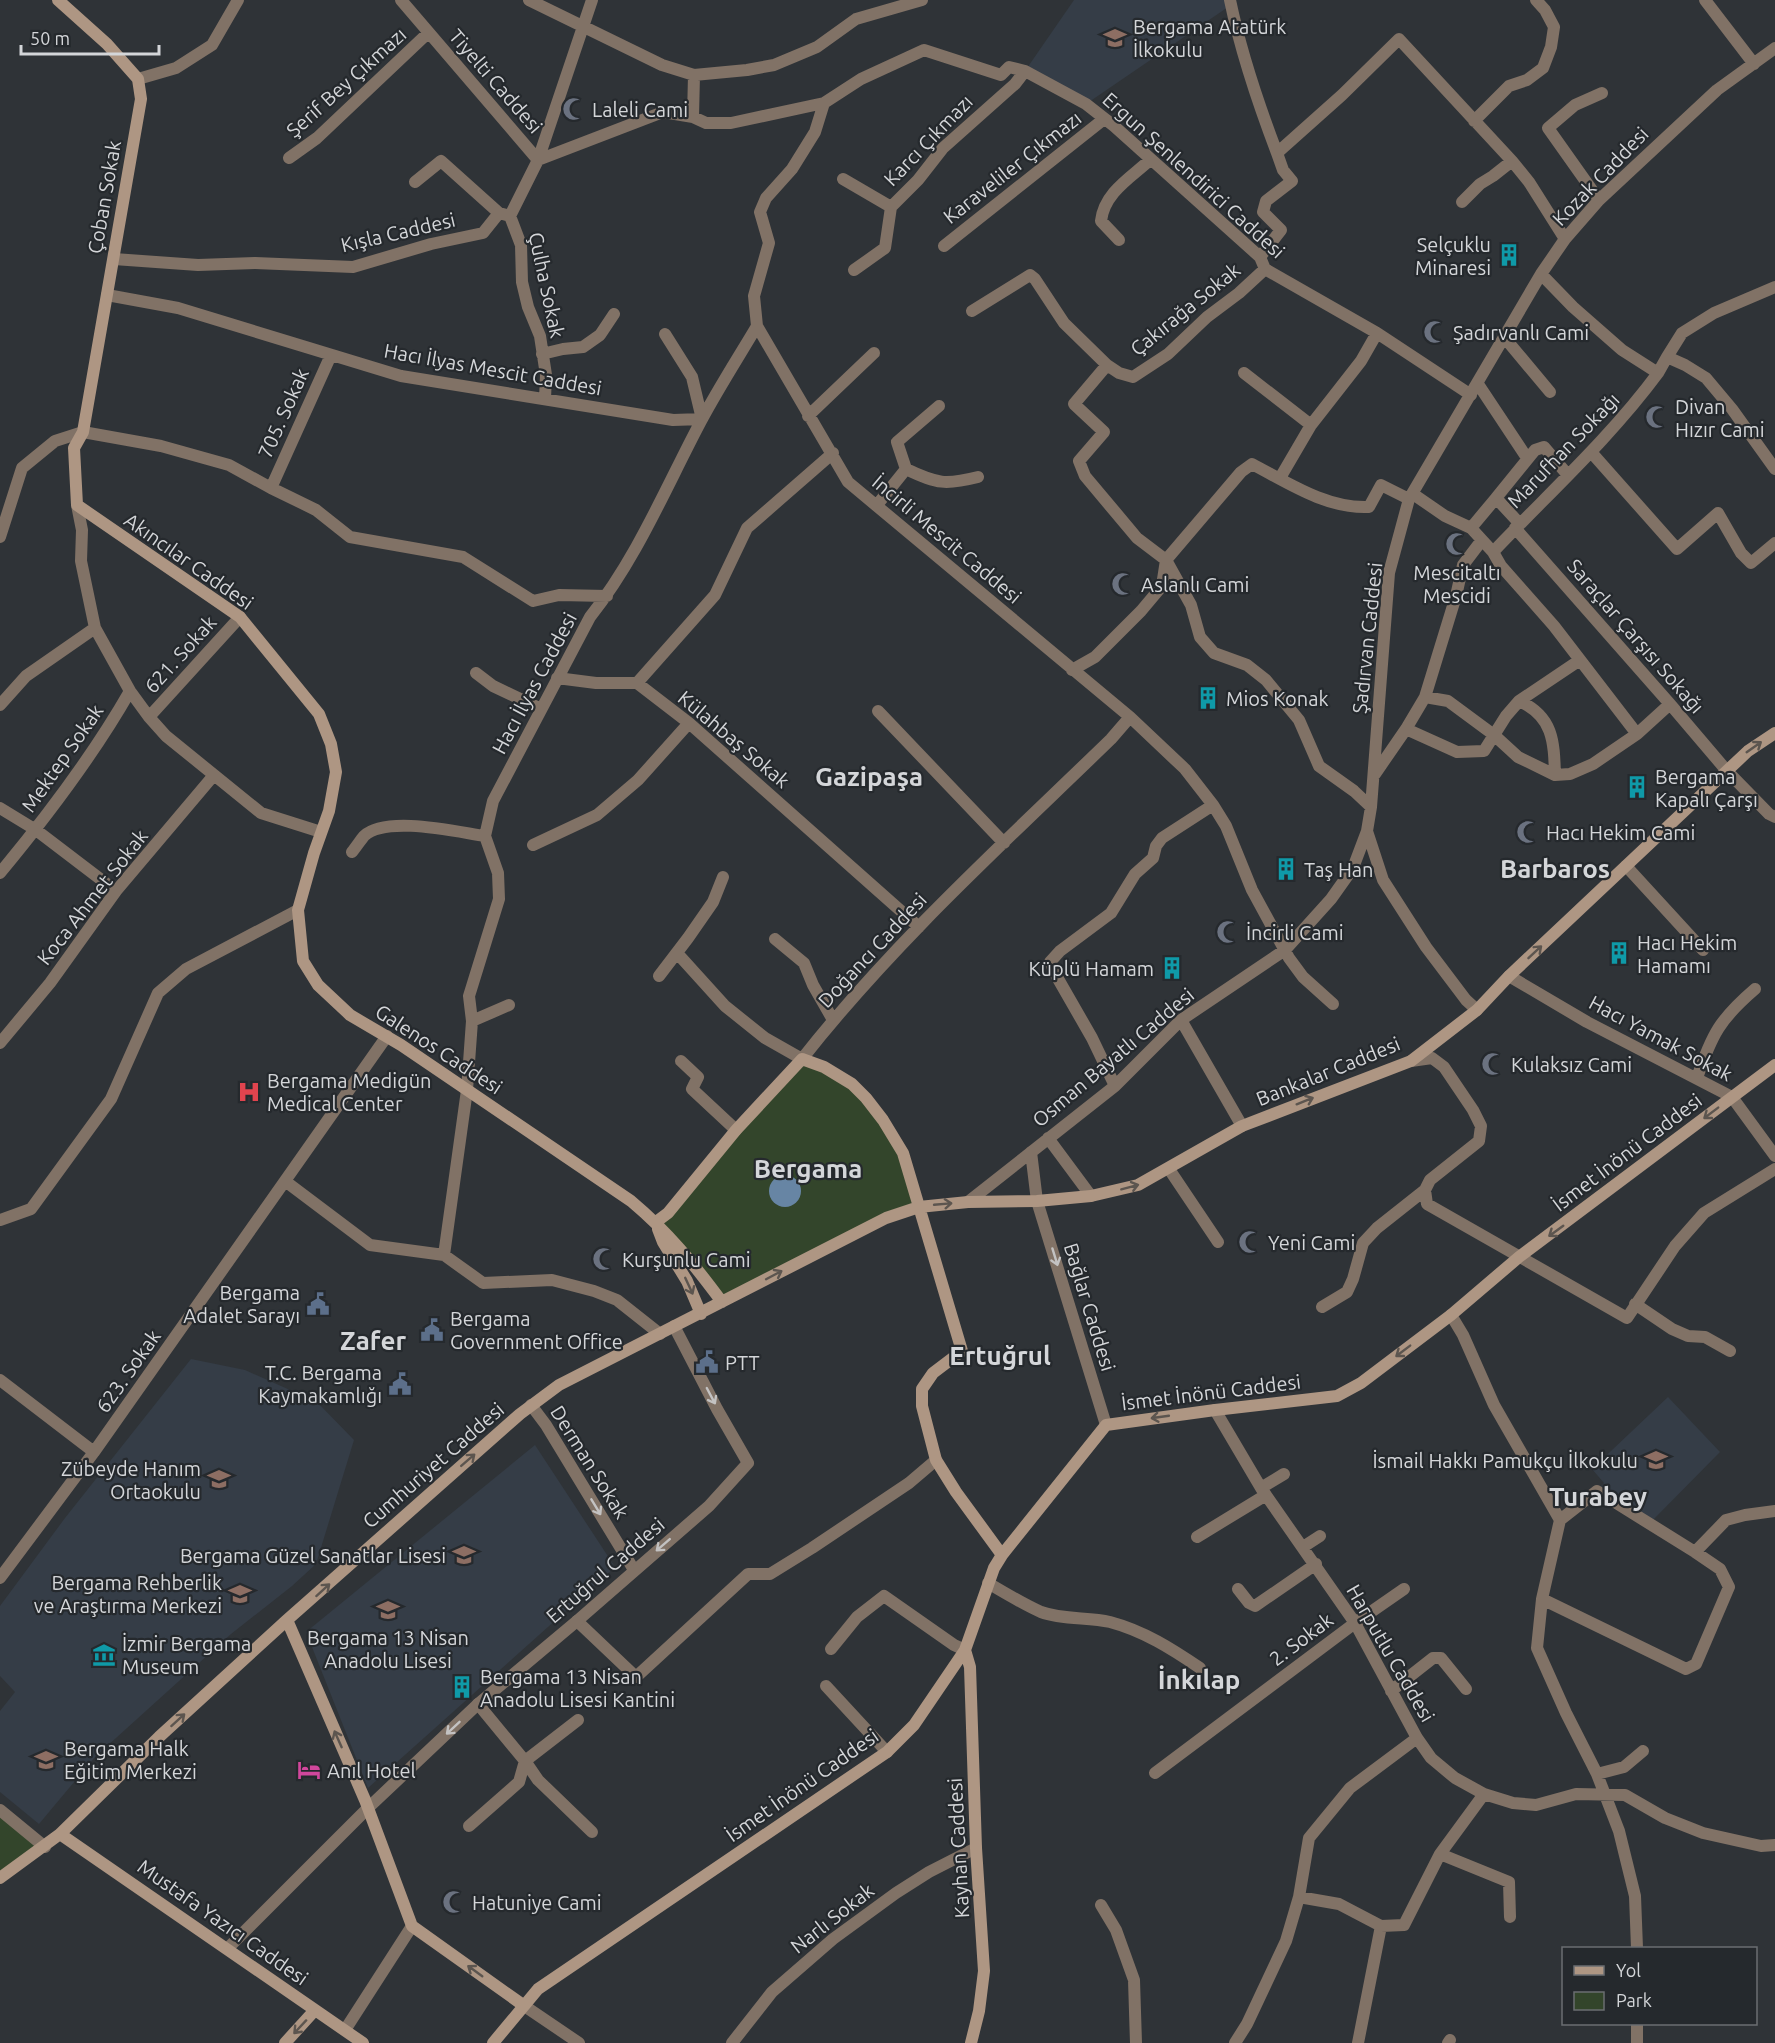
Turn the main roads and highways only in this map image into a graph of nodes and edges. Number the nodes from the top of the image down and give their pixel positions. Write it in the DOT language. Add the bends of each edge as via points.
graph roads {
  1 [pos="58,0"];
  2 [pos="76,505"];
  3 [pos="1775,733"];
  4 [pos="314,853"];
  5 [pos="1775,1065"];
  6 [pos="968,1202"];
  7 [pos="919,1207"];
  8 [pos="656,1222"];
  9 [pos="722,1302"];
  10 [pos="700,1314"];
  11 [pos="1002,1555"];
  12 [pos="287,1620"];
  13 [pos="965,1650"];
  14 [pos="60,1834"];
  15 [pos="0,1878"];
  16 [pos="523,2005"];
  17 [pos="315,2010"];
  18 [pos="495,2042"];
  19 [pos="285,2043"];
  20 [pos="363,2043"];
  21 [pos="971,2043"];
  1 -- 2 [label="main road, Çoban Sokak" via="138,79 141,99 83,432 74,448"];
  2 -- 4 [label="main road, Akıncılar Caddesi" via="240,617 319,714 331,744 336,772 329,811"];
  6 -- 3 [label="main road, Bankalar Caddesi, one-way" via="1091,1196 1138,1185 1242,1126 1411,1061 1477,1010 1748,751"];
  4 -- 8 [label="main road, Galenos Caddesi" via="298,910 303,961 318,985 350,1015 467,1090"];
  5 -- 11 [label="main road, İsmet İnönü Caddesi, one-way" via="1520,1257 1451,1315 1361,1383 1337,1396 1106,1425"];
  7 -- 6 [label="main road, Cumhuriyet Caddesi, one-way"];
  7 -- 8 [label="main road, Doğancı Caddesi" via="903,1154 866,1098 852,1084 802,1059"];
  9 -- 7 [label="main road, Cumhuriyet Caddesi, one-way" via="886,1218"];
  7 -- 11 [label="main road" via="962,1351 933,1373 922,1389 922,1406 936,1460"];
  8 -- 9 [label="main road, Galenos Caddesi"];
  8 -- 10 [label="main road, Galenos Caddesi, one-way"];
  9 -- 10 [label="main road, Cumhuriyet Caddesi"];
  12 -- 10 [label="main road, Cumhuriyet Caddesi, one-way" via="531,1405 559,1385"];
  11 -- 13 [label="main road, İsmet İnönü Caddesi"];
  14 -- 12 [label="main road, Cumhuriyet Caddesi, one-way"];
  16 -- 12 [label="main road, one-way" via="412,1926 368,1808"];
  13 -- 16 [label="main road, İsmet İnönü Caddesi" via="914,1725 887,1752 538,1989"];
  13 -- 21 [label="main road, Kayhan Caddesi" via="970,1667 984,1971"];
  14 -- 15 [label="main road, Cumhuriyet Caddesi"];
  14 -- 17 [label="main road, Mustafa Yazıcı Caddesi"];
  16 -- 18 [label="main road, İsmet İnönü Caddesi"];
  17 -- 19 [label="main road, one-way"];
  17 -- 20 [label="main road, Mustafa Yazıcı Caddesi"];
}
